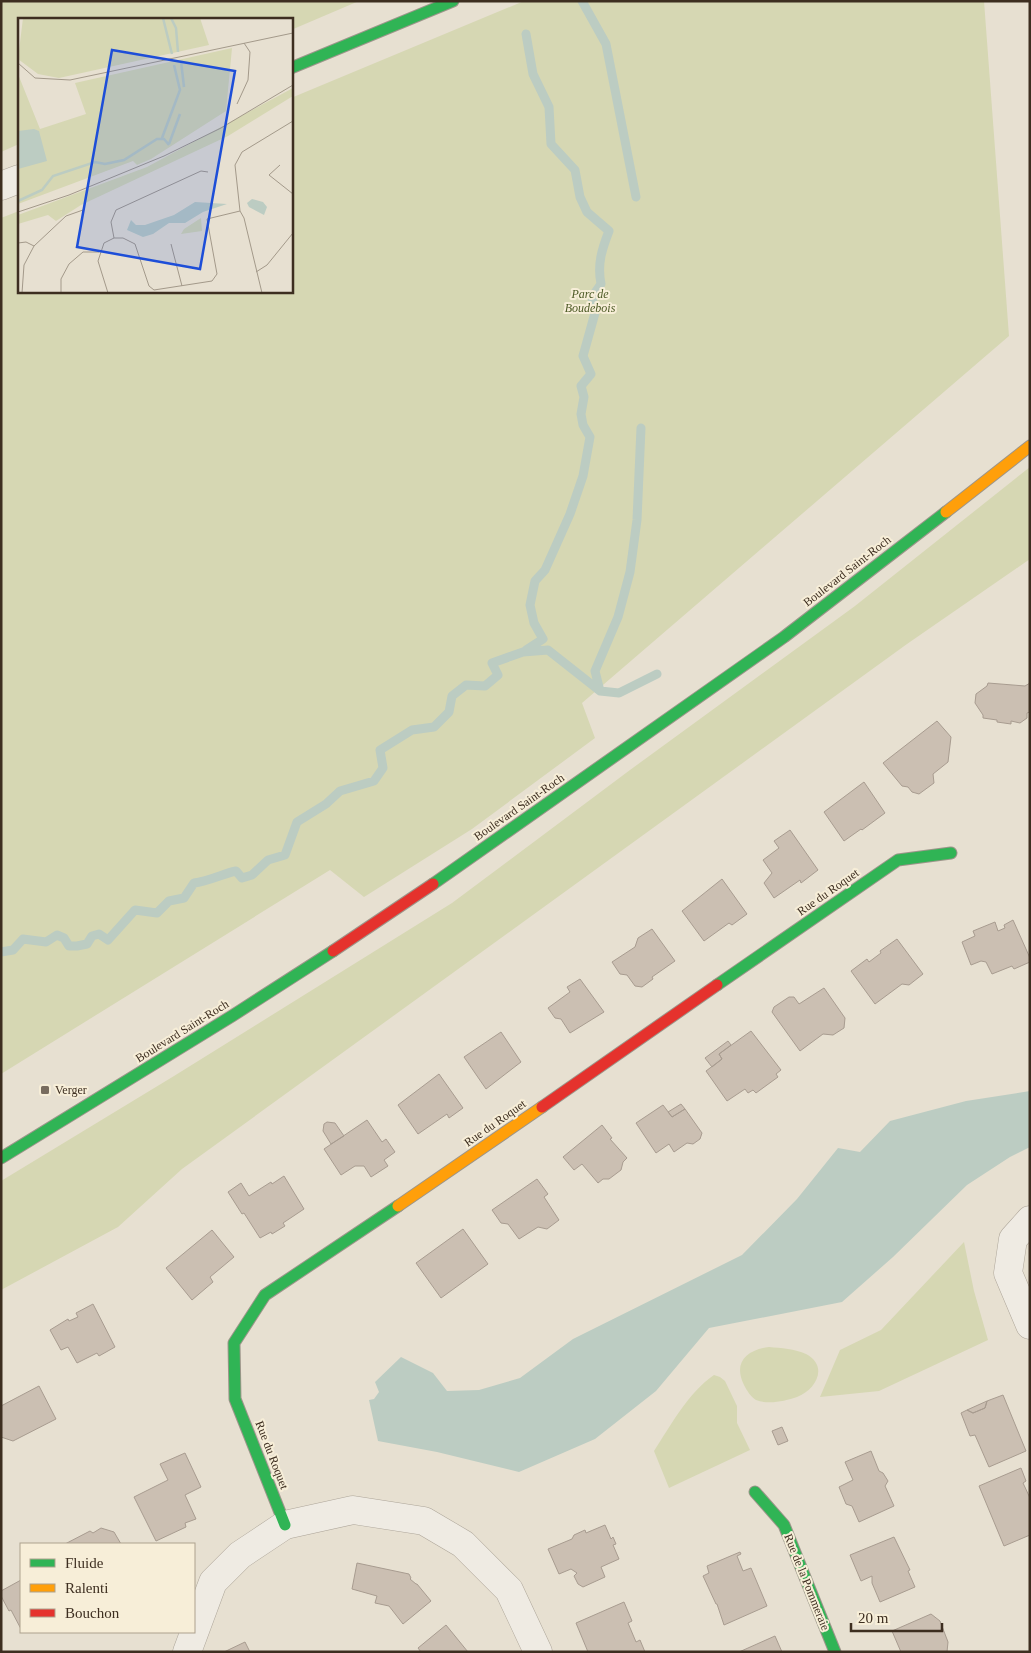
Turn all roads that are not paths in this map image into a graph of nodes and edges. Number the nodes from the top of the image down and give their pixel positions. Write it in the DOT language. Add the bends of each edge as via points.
graph roads {
  1 [pos="453,1"];
  2 [pos="292,68"];
  3 [pos="18,179"];
  4 [pos="1,186"];
  5 [pos="1030,446"];
  6 [pos="952,853"];
  7 [pos="1,1158"];
  8 [pos="1030,1220"];
  9 [pos="1030,1325"];
  10 [pos="756,1492"];
  11 [pos="285,1525"];
  12 [pos="195,1630"];
  13 [pos="194,1633"];
  14 [pos="187,1652"];
  15 [pos="538,1652"];
  16 [pos="835,1652"];
  1 -- 2 [label="street"];
  3 -- 4 [label="street"];
  5 -- 7 [label="street, Boulevard Saint-Roch" via="784,637 392,913"];
  6 -- 11 [label="street, Rue du Roquet" via="898,860 369,1227 265,1295 234,1343 235,1399"];
  8 -- 9 [label="street" via="1013,1239 1008,1273"];
  10 -- 16 [label="street, Rue de la Pommeraie" via="784,1525"];
  11 -- 12 [label="street" via="240,1555 213,1582"];
  11 -- 15 [label="street" via="353,1510 424,1521 463,1544 509,1590"];
  13 -- 14 [label="street"];
}
